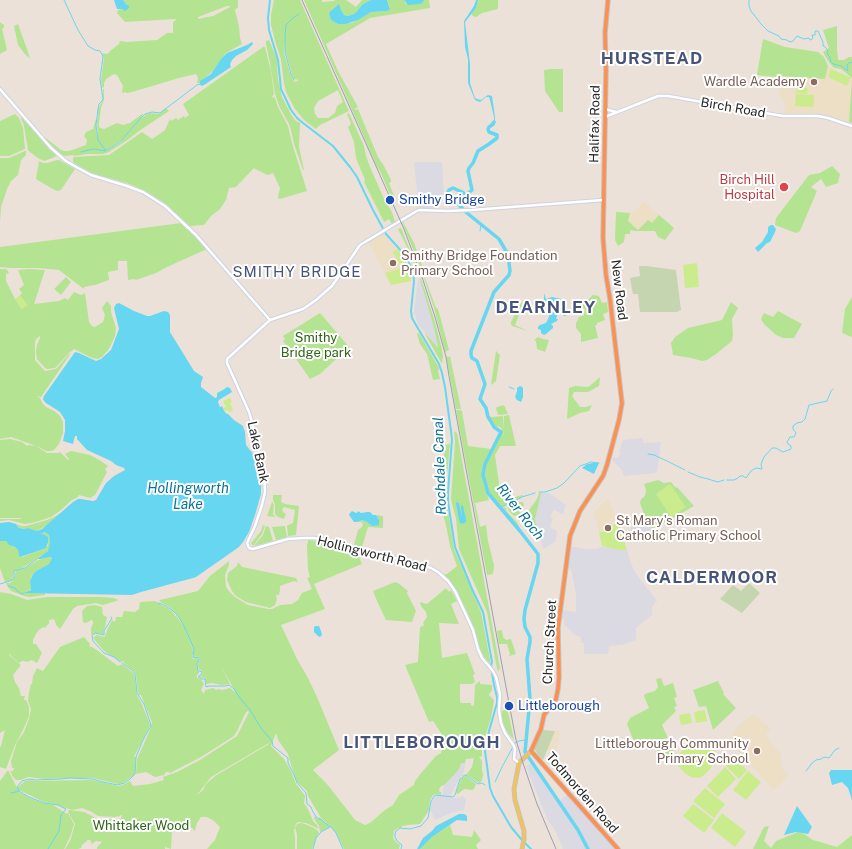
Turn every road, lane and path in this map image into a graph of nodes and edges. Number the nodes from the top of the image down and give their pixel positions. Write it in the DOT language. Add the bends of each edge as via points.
graph roads {
  1 [pos="608,0"];
  2 [pos="0,90"];
  3 [pos="605,110"];
  4 [pos="616,112"];
  5 [pos="613,114"];
  6 [pos="605,117"];
  7 [pos="852,126"];
  8 [pos="603,200"];
  9 [pos="270,320"];
  10 [pos="248,546"];
  11 [pos="564,581"];
  12 [pos="530,751"];
  13 [pos="518,763"];
  14 [pos="522,849"];
  15 [pos="618,849"];
  1 -- 3 [label="highway, Halifax Road"];
  2 -- 9 [label="main road" via="51,148 66,161 91,175 143,192 165,206 196,235"];
  3 -- 4 [label="main road"];
  3 -- 5 [label="main road"];
  3 -- 6 [label="highway, Halifax Road"];
  4 -- 5 [label="main road, Birch Road"];
  4 -- 7 [label="main road, Birch Road" via="658,96 668,96 783,116 818,116"];
  5 -- 6 [label="main road, Birch Road"];
  6 -- 8 [label="highway, Halifax Road"];
  8 -- 9 [label="main road" via="457,211 416,211 360,246 331,288 316,300 303,309"];
  8 -- 11 [label="highway, New Road" via="604,250 622,403 608,462 580,511 570,536"];
  9 -- 10 [label="main road, Lake Bank" via="227,359 249,412 264,472 265,492"];
  10 -- 13 [label="main road, Hollingworth Road" via="251,549 288,539 314,538 431,568 444,576 455,591 473,630 482,658 498,681 501,723 514,745 514,759"];
  11 -- 12 [label="highway, Church Street" via="558,628 559,677 556,699 544,715 541,729"];
  12 -- 13 [label="main road, Church Street"];
  12 -- 15 [label="highway, Todmorden Road"];
  13 -- 14 [label="main road" via="514,789 524,827"];
}
